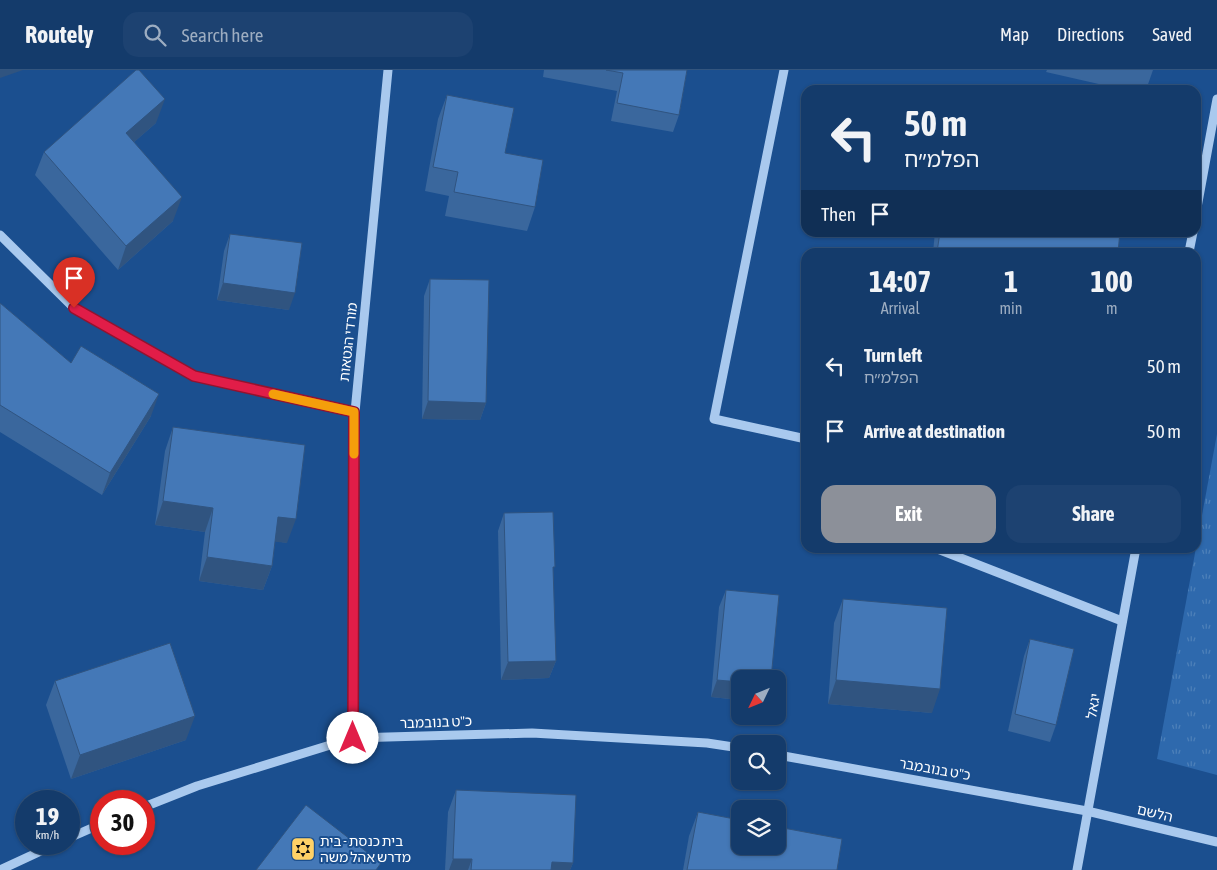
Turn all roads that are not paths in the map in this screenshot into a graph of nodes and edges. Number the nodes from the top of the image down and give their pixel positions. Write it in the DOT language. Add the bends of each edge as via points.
graph roads {
  1 [pos="388,70"];
  2 [pos="784,70"];
  3 [pos="1217,99"];
  4 [pos="1201,186"];
  5 [pos="0,235"];
  6 [pos="354,412"];
  7 [pos="801,439"];
  8 [pos="948,553"];
  9 [pos="1135,553"];
  10 [pos="1122,621"];
  11 [pos="353,738"];
  12 [pos="731,746"];
  13 [pos="786,756"];
  14 [pos="155,803"];
  15 [pos="1087,811"];
  16 [pos="1217,842"];
  17 [pos="32,855"];
  18 [pos="0,870"];
  19 [pos="1077,870"];
  1 -- 6 [label="street, מורדי הגטאות"];
  2 -- 7 [label="street" via="714,419"];
  3 -- 4 [label="street"];
  5 -- 6 [label="street" via="74,308 194,376"];
  6 -- 11 [label="street, מורדי הגטאות"];
  8 -- 10 [label="street"];
  9 -- 10 [label="street, יגאל"];
  10 -- 15 [label="street, יגאל"];
  11 -- 12 [label="street, כ\"ט בנובמבר" via="532,733 707,742"];
  11 -- 14 [label="street, כ\"ט בנובמבר" via="197,786"];
  13 -- 15 [label="street, כ\"ט בנובמבר"];
  15 -- 16 [label="street, הלשם"];
  15 -- 19 [label="street, יגאל"];
  17 -- 18 [label="street"];
}
